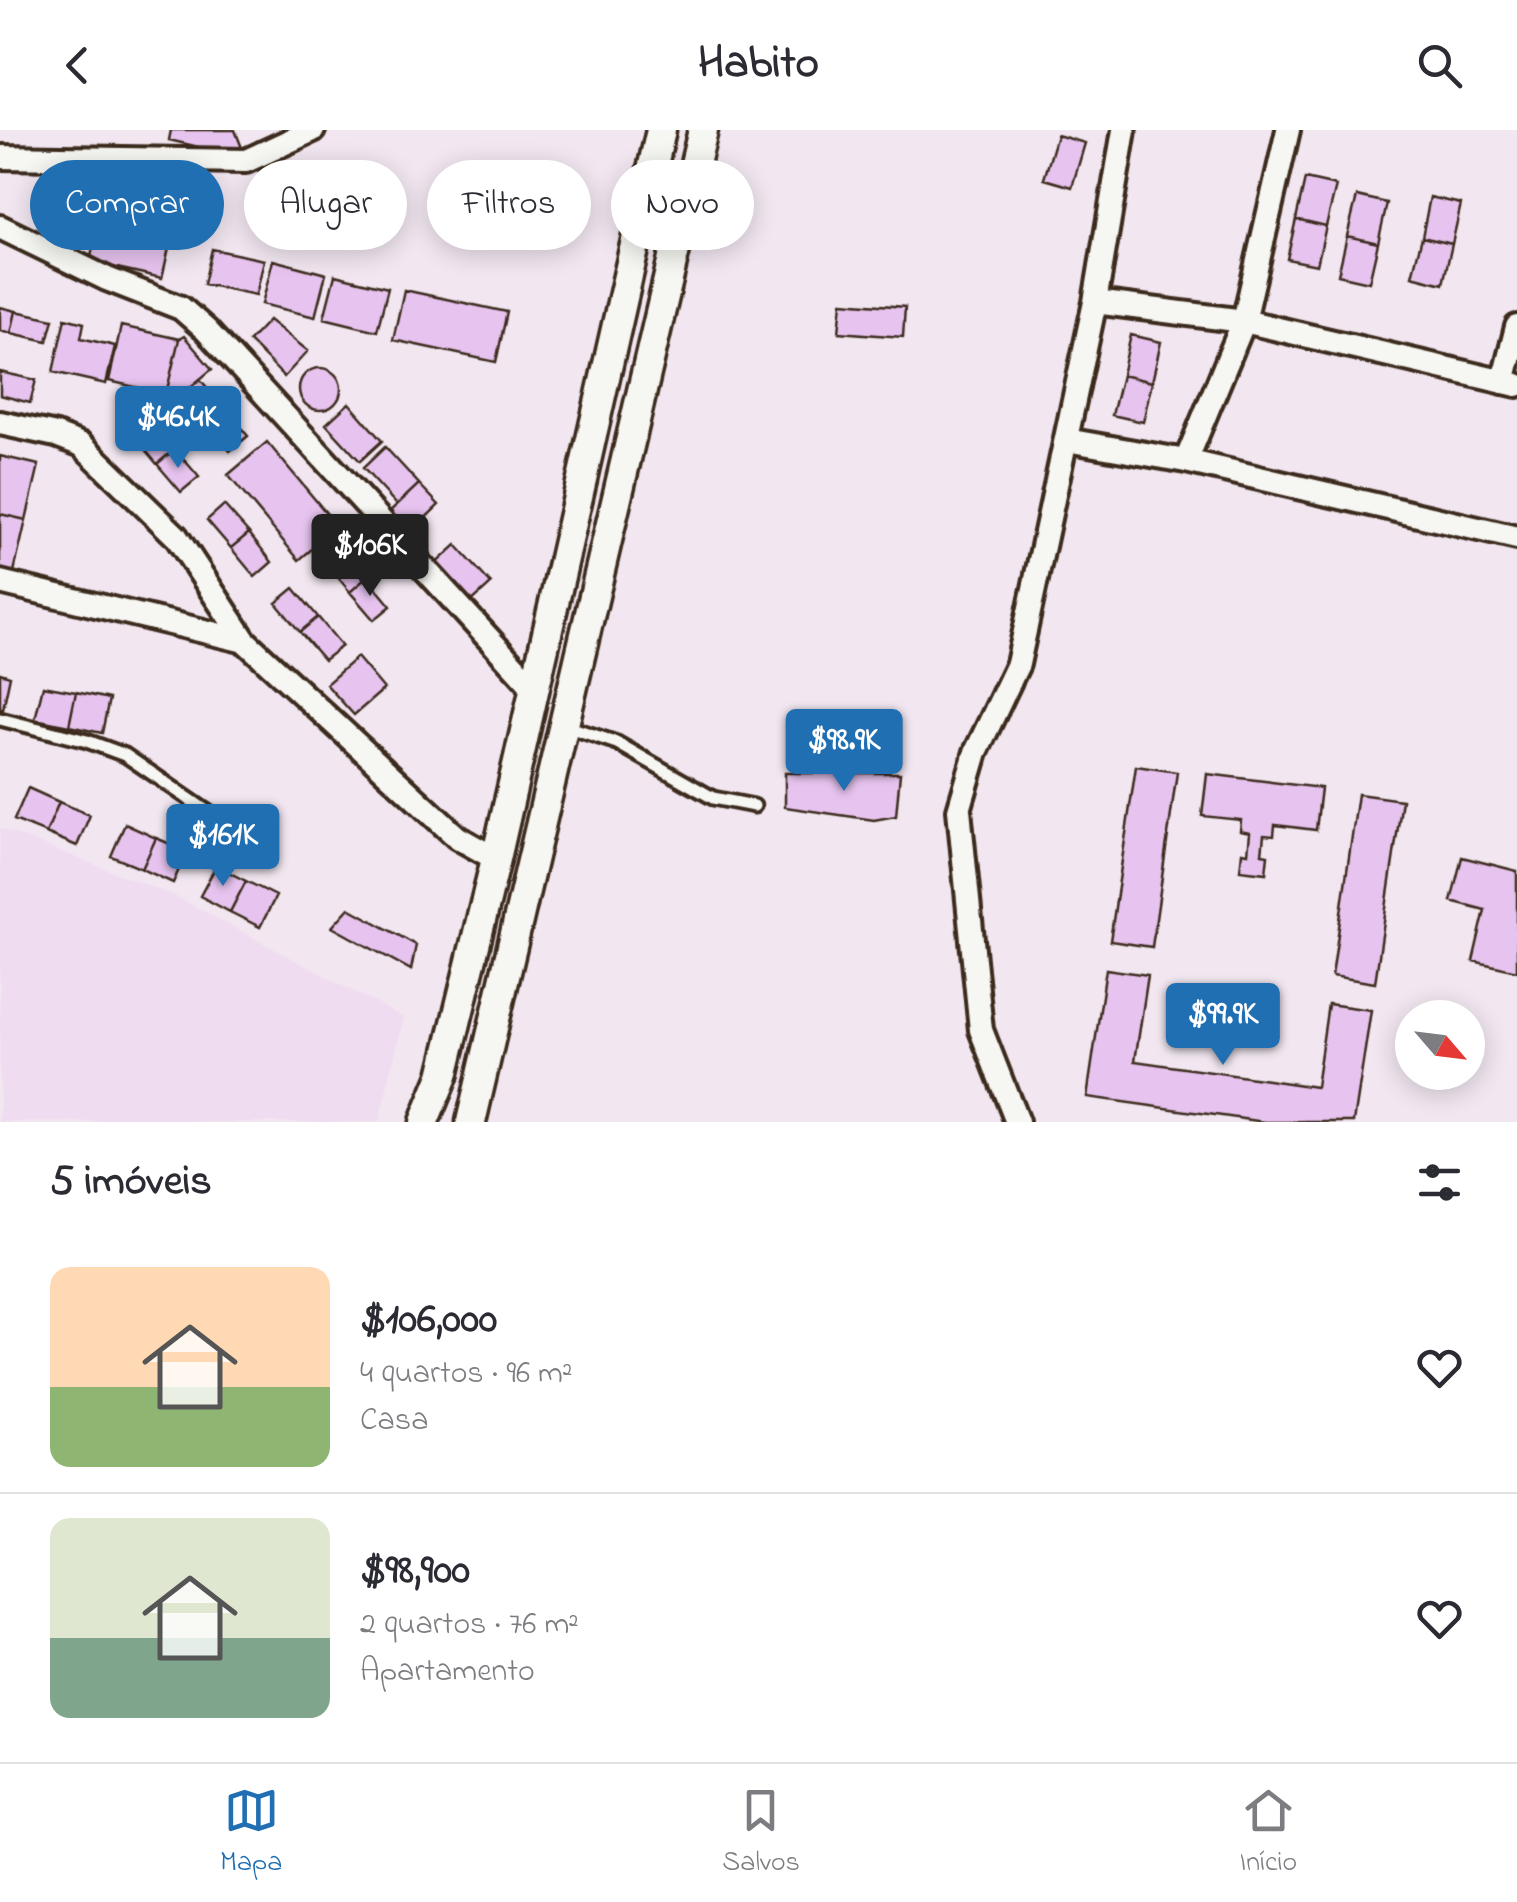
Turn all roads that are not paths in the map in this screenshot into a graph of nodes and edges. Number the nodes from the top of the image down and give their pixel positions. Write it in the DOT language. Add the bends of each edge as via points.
graph roads {
  1 [pos="313,130"];
  2 [pos="661,130"];
  3 [pos="704,130"];
  4 [pos="1124,130"];
  5 [pos="1288,130"];
  6 [pos="0,157"];
  7 [pos="0,227"];
  8 [pos="1095,302"];
  9 [pos="1244,322"];
  10 [pos="1517,327"];
  11 [pos="1510,383"];
  12 [pos="0,423"];
  13 [pos="1066,440"];
  14 [pos="1186,462"];
  15 [pos="1517,538"];
  16 [pos="0,582"];
  17 [pos="245,641"];
  18 [pos="535,689"];
  19 [pos="0,719"];
  20 [pos="563,725"];
  21 [pos="754,806"];
  22 [pos="259,847"];
  23 [pos="496,860"];
  24 [pos="1020,1121"];
  25 [pos="424,1122"];
  26 [pos="471,1122"];
  1 -- 6 [label="street" via="246,161"];
  2 -- 18 [label="street"];
  3 -- 20 [label="street"];
  4 -- 8 [label="street"];
  5 -- 9 [label="street"];
  7 -- 18 [label="street" via="182,308"];
  8 -- 9 [label="street"];
  8 -- 13 [label="street"];
  9 -- 11 [label="street"];
  9 -- 14 [label="street"];
  10 -- 11 [label="street"];
  12 -- 17 [label="street" via="82,445 176,536"];
  13 -- 14 [label="street"];
  13 -- 24 [label="street" via="1018,664 976,752 959,810 981,1030"];
  14 -- 15 [label="street"];
  16 -- 17 [label="street"];
  17 -- 23 [label="street" via="458,837"];
  18 -- 23 [label="street"];
  19 -- 22 [label="lane" via="126,754"];
  20 -- 21 [label="lane" via="617,743 713,798"];
  20 -- 26 [label="street"];
  23 -- 25 [label="street" via="443,1076"];
}
